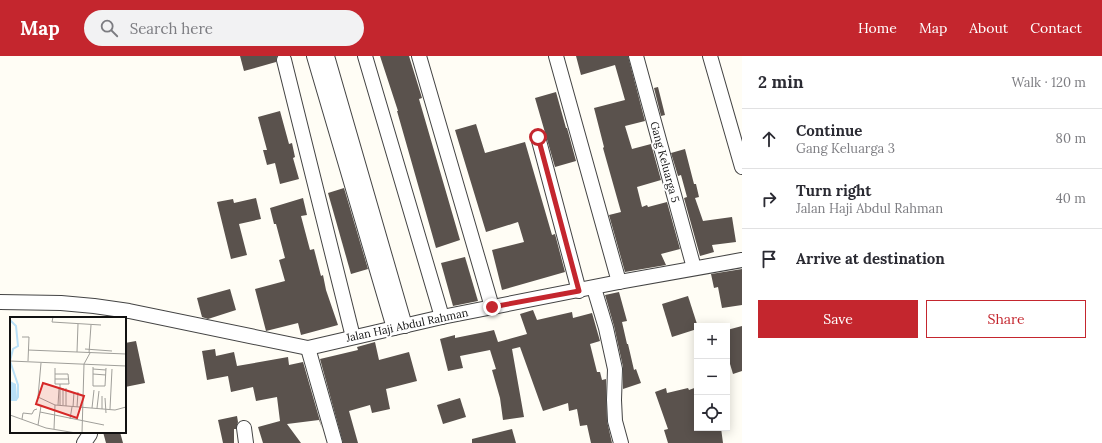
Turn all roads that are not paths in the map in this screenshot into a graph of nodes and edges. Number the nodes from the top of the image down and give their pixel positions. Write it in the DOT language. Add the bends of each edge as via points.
graph roads {
  1 [pos="314,56"];
  2 [pos="327,56"];
  3 [pos="365,56"];
  4 [pos="419,56"];
  5 [pos="556,56"];
  6 [pos="636,56"];
  7 [pos="710,56"];
  8 [pos="284,60"];
  9 [pos="538,137"];
  10 [pos="742,167"];
  11 [pos="742,260"];
  12 [pos="694,268"];
  13 [pos="619,282"];
  14 [pos="594,288"];
  15 [pos="579,291"];
  16 [pos="0,302"];
  17 [pos="492,307"];
  18 [pos="442,317"];
  19 [pos="400,327"];
  20 [pos="353,337"];
  21 [pos="308,348"];
  22 [pos="244,428"];
  23 [pos="246,443"];
  24 [pos="335,443"];
  25 [pos="621,443"];
  1 -- 19 [label="street"];
  2 -- 19 [label="street"];
  3 -- 18 [label="street"];
  4 -- 17 [label="street"];
  5 -- 13 [label="street"];
  6 -- 12 [label="street, Gang Keluarga 5"];
  7 -- 10 [label="street"];
  8 -- 20 [label="street"];
  9 -- 15 [label="street"];
  11 -- 12 [label="street, Jalan Haji Abdul Rahman"];
  12 -- 13 [label="street, Jalan Haji Abdul Rahman"];
  13 -- 14 [label="street, Jalan Haji Abdul Rahman"];
  14 -- 15 [label="street, Jalan Haji Abdul Rahman"];
  14 -- 25 [label="street" via="615,369 615,421"];
  15 -- 17 [label="street, Jalan Haji Abdul Rahman"];
  16 -- 21 [label="street" via="61,303 129,311"];
  17 -- 18 [label="street, Jalan Haji Abdul Rahman"];
  18 -- 19 [label="street, Jalan Haji Abdul Rahman"];
  19 -- 20 [label="street, Jalan Haji Abdul Rahman"];
  20 -- 21 [label="street, Jalan Haji Abdul Rahman"];
  21 -- 24 [label="street"];
  22 -- 23 [label="street"];
}
